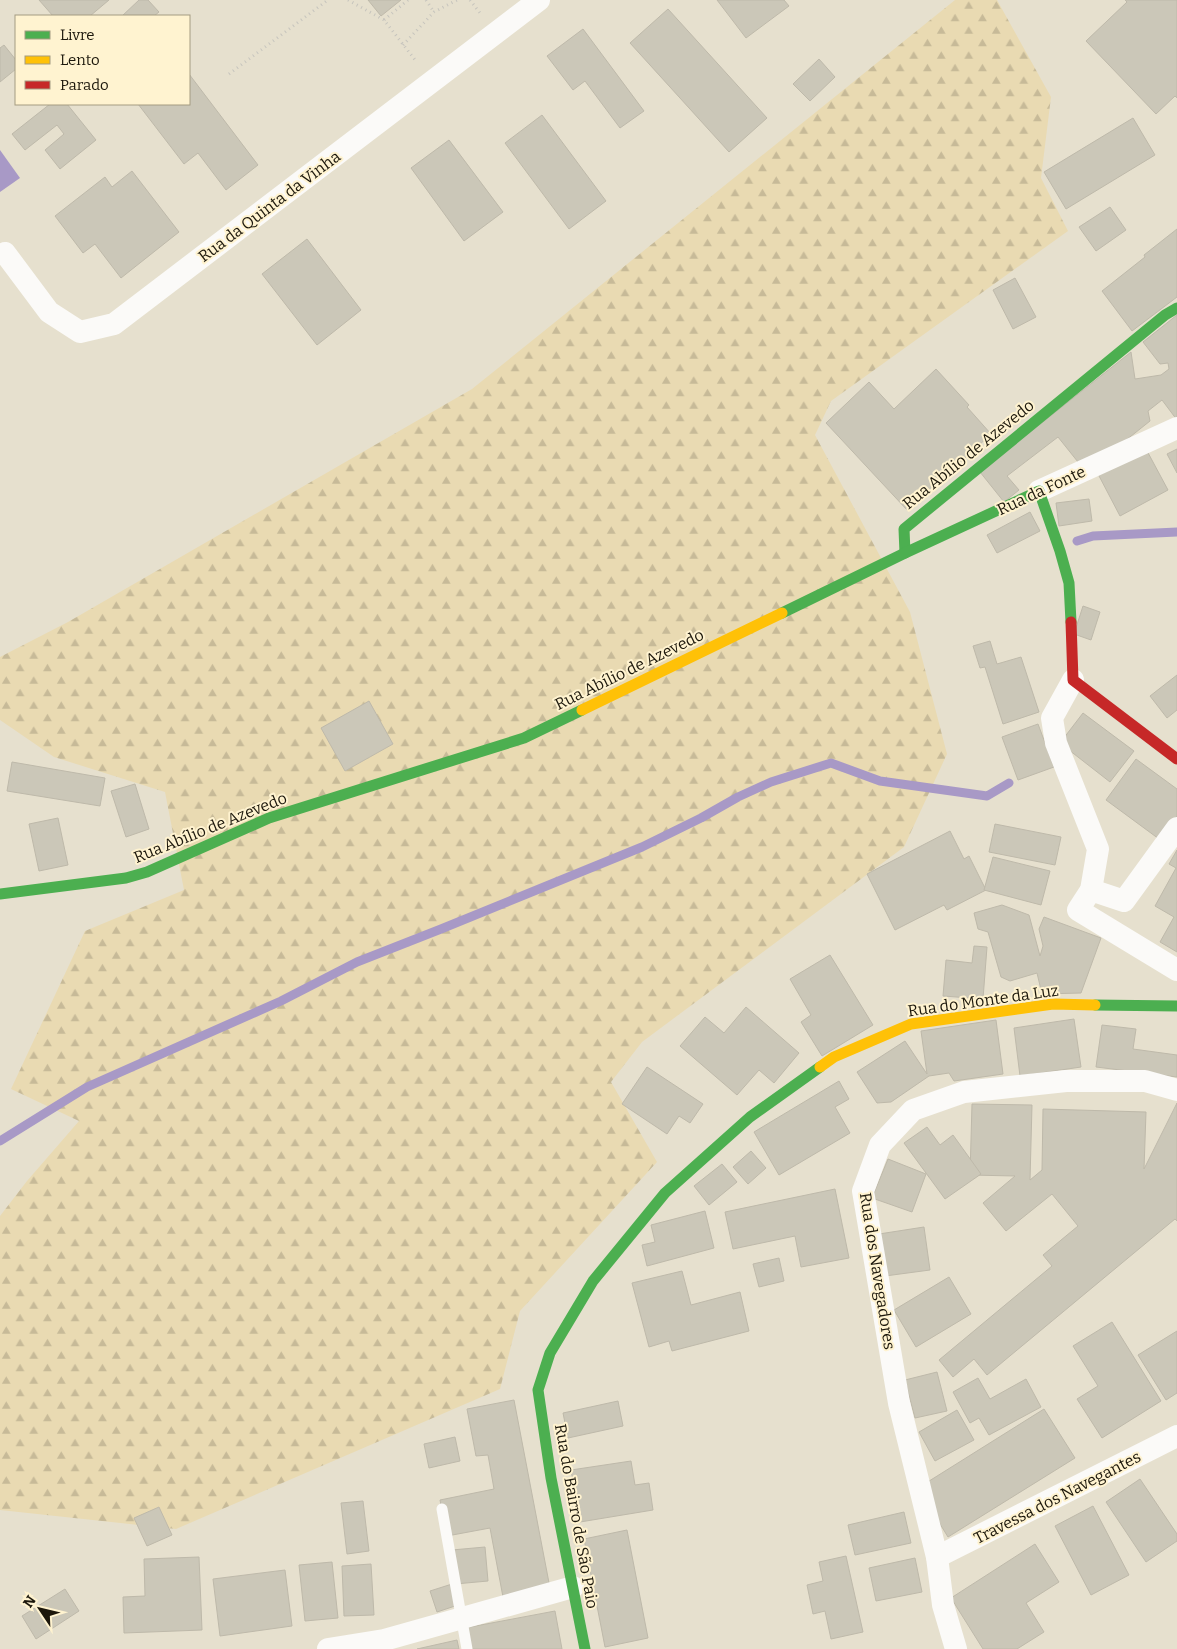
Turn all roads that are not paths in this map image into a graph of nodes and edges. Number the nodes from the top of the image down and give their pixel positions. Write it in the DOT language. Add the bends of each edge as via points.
graph roads {
  1 [pos="539,0"];
  2 [pos="5,253"];
  3 [pos="1177,308"];
  4 [pos="1177,428"];
  5 [pos="1039,491"];
  6 [pos="905,553"];
  7 [pos="1073,680"];
  8 [pos="1177,760"];
  9 [pos="1177,828"];
  10 [pos="1091,890"];
  11 [pos="0,894"];
  12 [pos="1177,970"];
  13 [pos="1177,1006"];
  14 [pos="1177,1090"];
  15 [pos="538,1390"];
  16 [pos="1177,1436"];
  17 [pos="442,1509"];
  18 [pos="937,1558"];
  19 [pos="573,1587"];
  20 [pos="462,1619"];
  21 [pos="328,1649"];
  22 [pos="467,1649"];
  23 [pos="585,1649"];
  24 [pos="956,1649"];
  1 -- 2 [label="street, Rua da Quinta da Vinha" via="114,324 80,332 48,312"];
  3 -- 6 [label="street, Rua Abílio de Azevedo" via="904,528"];
  4 -- 5 [label="street, Rua da Fonte"];
  5 -- 6 [label="street, Rua da Fonte"];
  5 -- 7 [label="street" via="1069,583"];
  6 -- 11 [label="street, Rua Abílio de Azevedo" via="524,738 269,818 148,872 126,878"];
  7 -- 8 [label="street"];
  7 -- 10 [label="street" via="1052,718 1056,743 1098,849"];
  9 -- 10 [label="street" via="1124,901"];
  10 -- 12 [label="street" via="1078,910"];
  13 -- 15 [label="street, Rua do Monte da Luz" via="1053,1004 911,1024 834,1057 750,1117 665,1193 593,1281 550,1353"];
  14 -- 18 [label="street, Rua dos Navegadores" via="1145,1080 1066,1081 964,1092 913,1110 880,1145 862,1190 899,1403"];
  15 -- 19 [label="street, Rua do Bairro de São Paio"];
  16 -- 18 [label="street, Travessa dos Navegantes"];
  17 -- 20 [label="lane"];
  18 -- 24 [label="street, Rua dos Navegadores" via="943,1605"];
  19 -- 20 [label="street"];
  19 -- 23 [label="street, Rua do Bairro de São Paio"];
  20 -- 21 [label="street" via="384,1640"];
  20 -- 22 [label="lane"];
}
